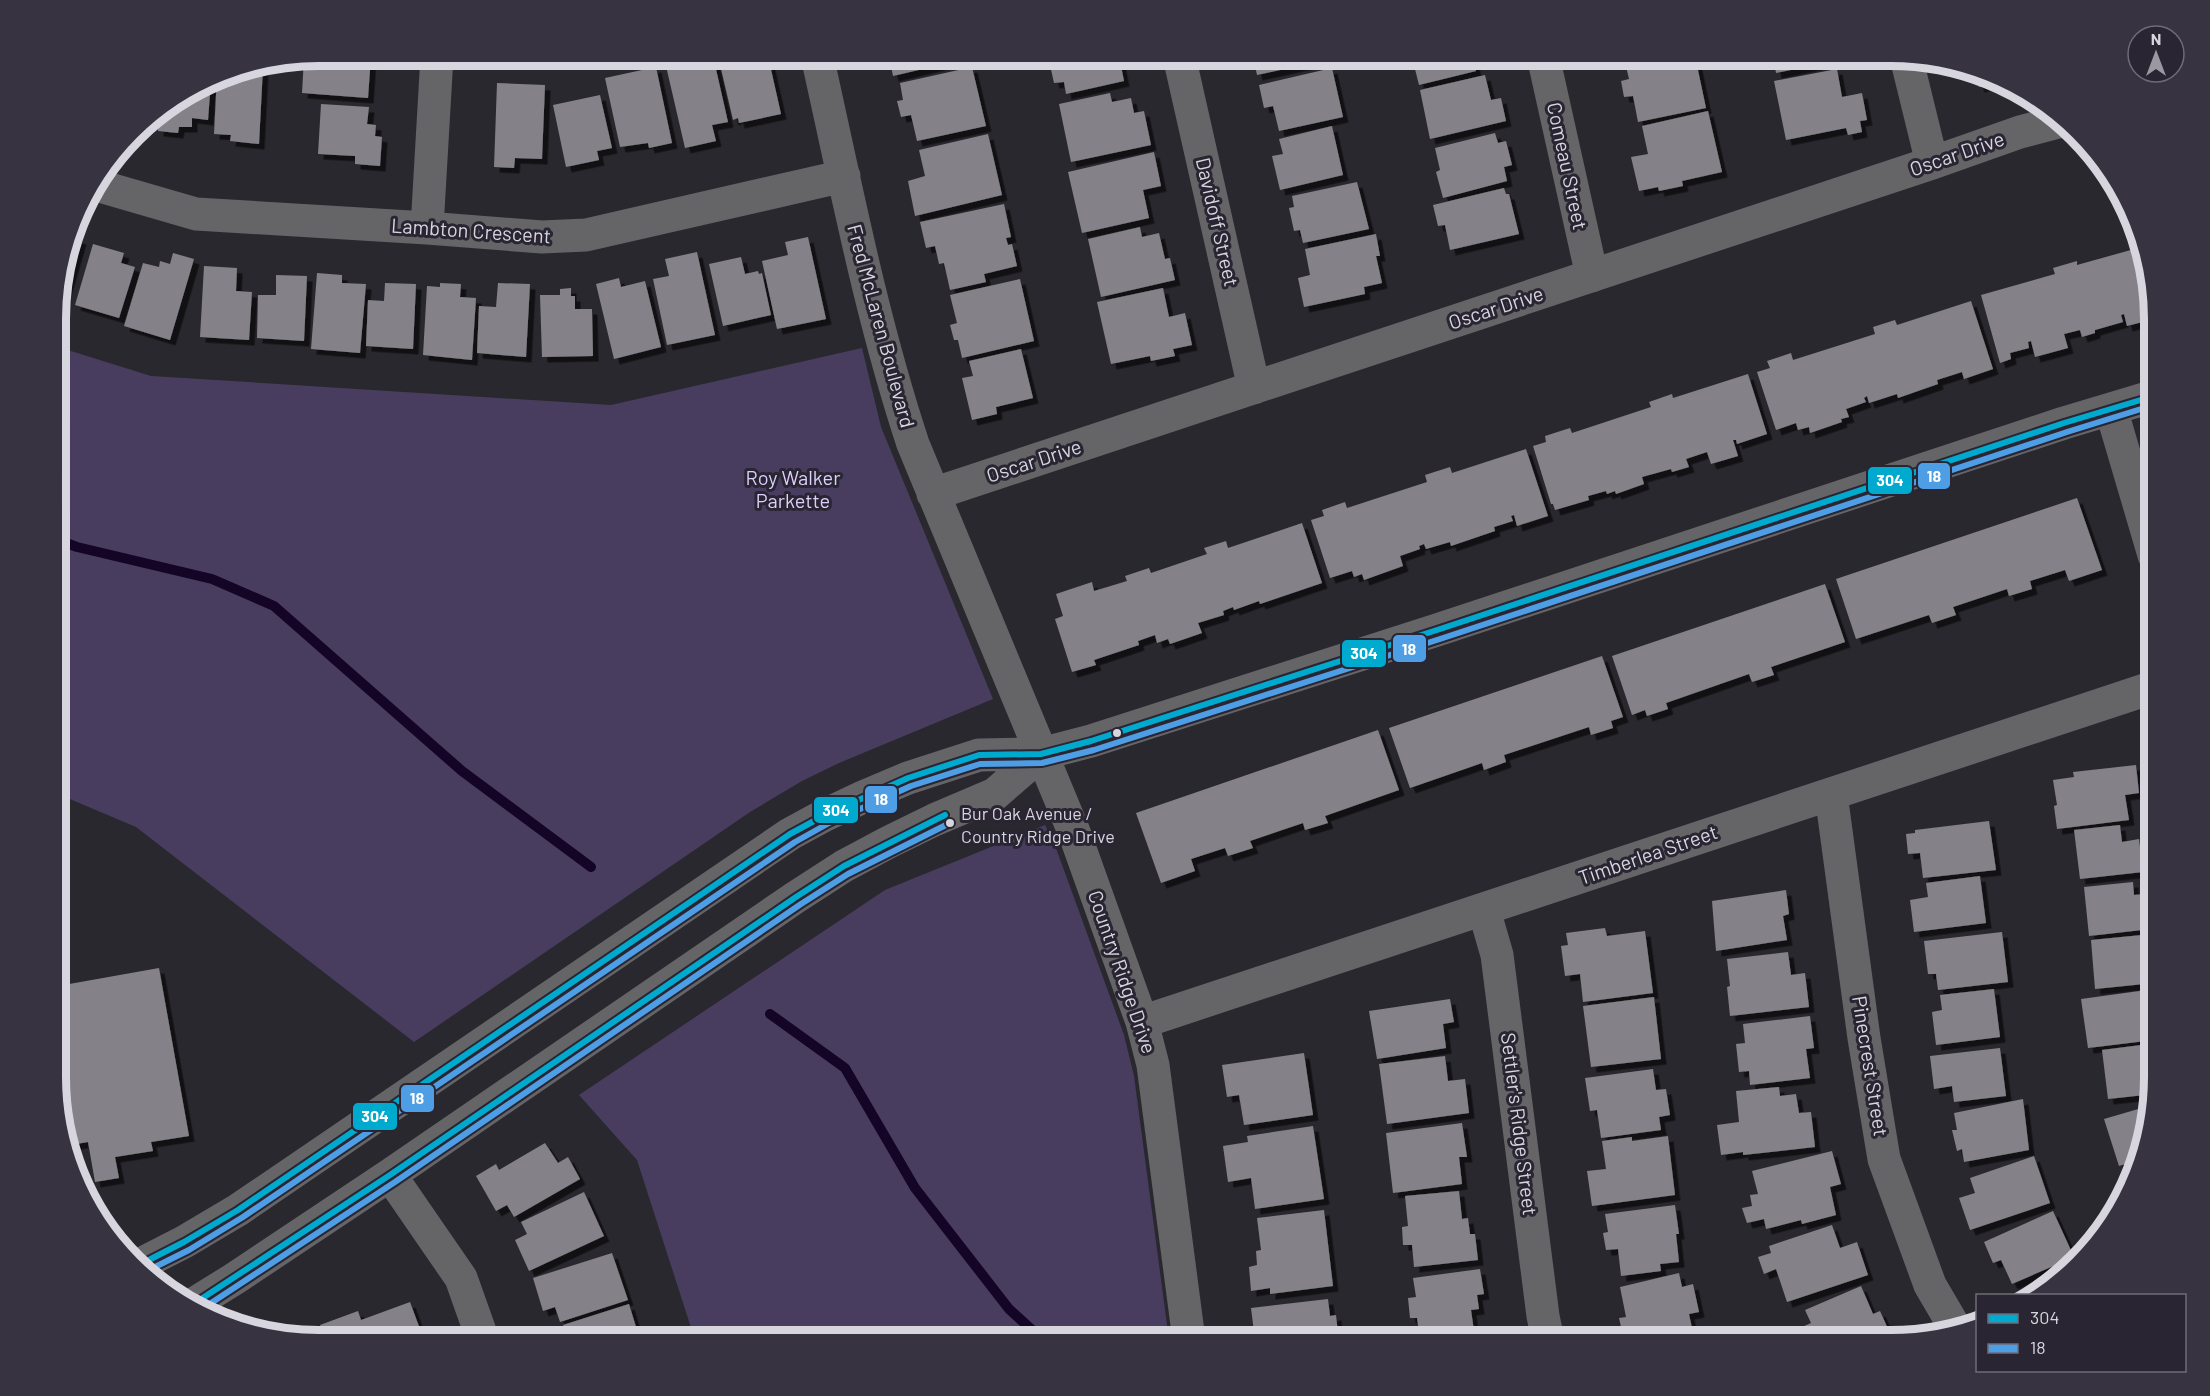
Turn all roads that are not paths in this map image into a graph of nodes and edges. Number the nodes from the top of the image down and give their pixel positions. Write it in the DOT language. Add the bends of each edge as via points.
graph roads {
  1 [pos="436,66"];
  2 [pos="819,66"];
  3 [pos="1181,66"];
  4 [pos="1545,66"];
  5 [pos="1908,67"];
  6 [pos="2052,124"];
  7 [pos="1932,163"];
  8 [pos="844,176"];
  9 [pos="104,186"];
  10 [pos="427,228"];
  11 [pos="1592,276"];
  12 [pos="1254,388"];
  13 [pos="2144,399"];
  14 [pos="2111,409"];
  15 [pos="933,494"];
  16 [pos="2144,521"];
  17 [pos="2144,690"];
  18 [pos="1041,754"];
  19 [pos="1831,794"];
  20 [pos="1484,910"];
  21 [pos="1142,1022"];
  22 [pos="390,1175"];
  23 [pos="146,1261"];
  24 [pos="200,1300"];
  25 [pos="1952,1322"];
  26 [pos="479,1330"];
  27 [pos="1189,1330"];
  28 [pos="1546,1330"];
  1 -- 10 [label="street"];
  2 -- 8 [label="street, Fred McLaren Boulevard"];
  3 -- 12 [label="street, Davidoff Street"];
  4 -- 11 [label="street, Comeau Street"];
  5 -- 7 [label="street"];
  6 -- 7 [label="street, Oscar Drive"];
  7 -- 11 [label="street, Oscar Drive"];
  8 -- 10 [label="street, Lambton Crescent" via="586,234 542,237"];
  8 -- 15 [label="street, Fred McLaren Boulevard" via="893,383"];
  9 -- 10 [label="street, Lambton Crescent" via="196,214"];
  11 -- 12 [label="street, Oscar Drive"];
  12 -- 15 [label="street, Oscar Drive"];
  13 -- 14 [label="street"];
  14 -- 16 [label="street"];
  14 -- 18 [label="street" via="1404,641"];
  15 -- 18 [label="street, Fred McLaren Boulevard"];
  17 -- 19 [label="street, Timberlea Street"];
  18 -- 21 [label="street, Country Ridge Drive" via="1074,832"];
  18 -- 22 [label="street" via="995,794 889,842 815,884"];
  18 -- 23 [label="street" via="979,755 908,778 808,824 238,1210"];
  19 -- 20 [label="street, Timberlea Street"];
  19 -- 25 [label="street, Pinecrest Street" via="1884,1159 1930,1285"];
  20 -- 21 [label="street, Timberlea Street"];
  20 -- 28 [label="street, Settler's Ridge Street" via="1497,955"];
  21 -- 27 [label="street, Country Ridge Drive" via="1153,1065"];
  22 -- 24 [label="street"];
  22 -- 26 [label="street" via="461,1278"];
}
